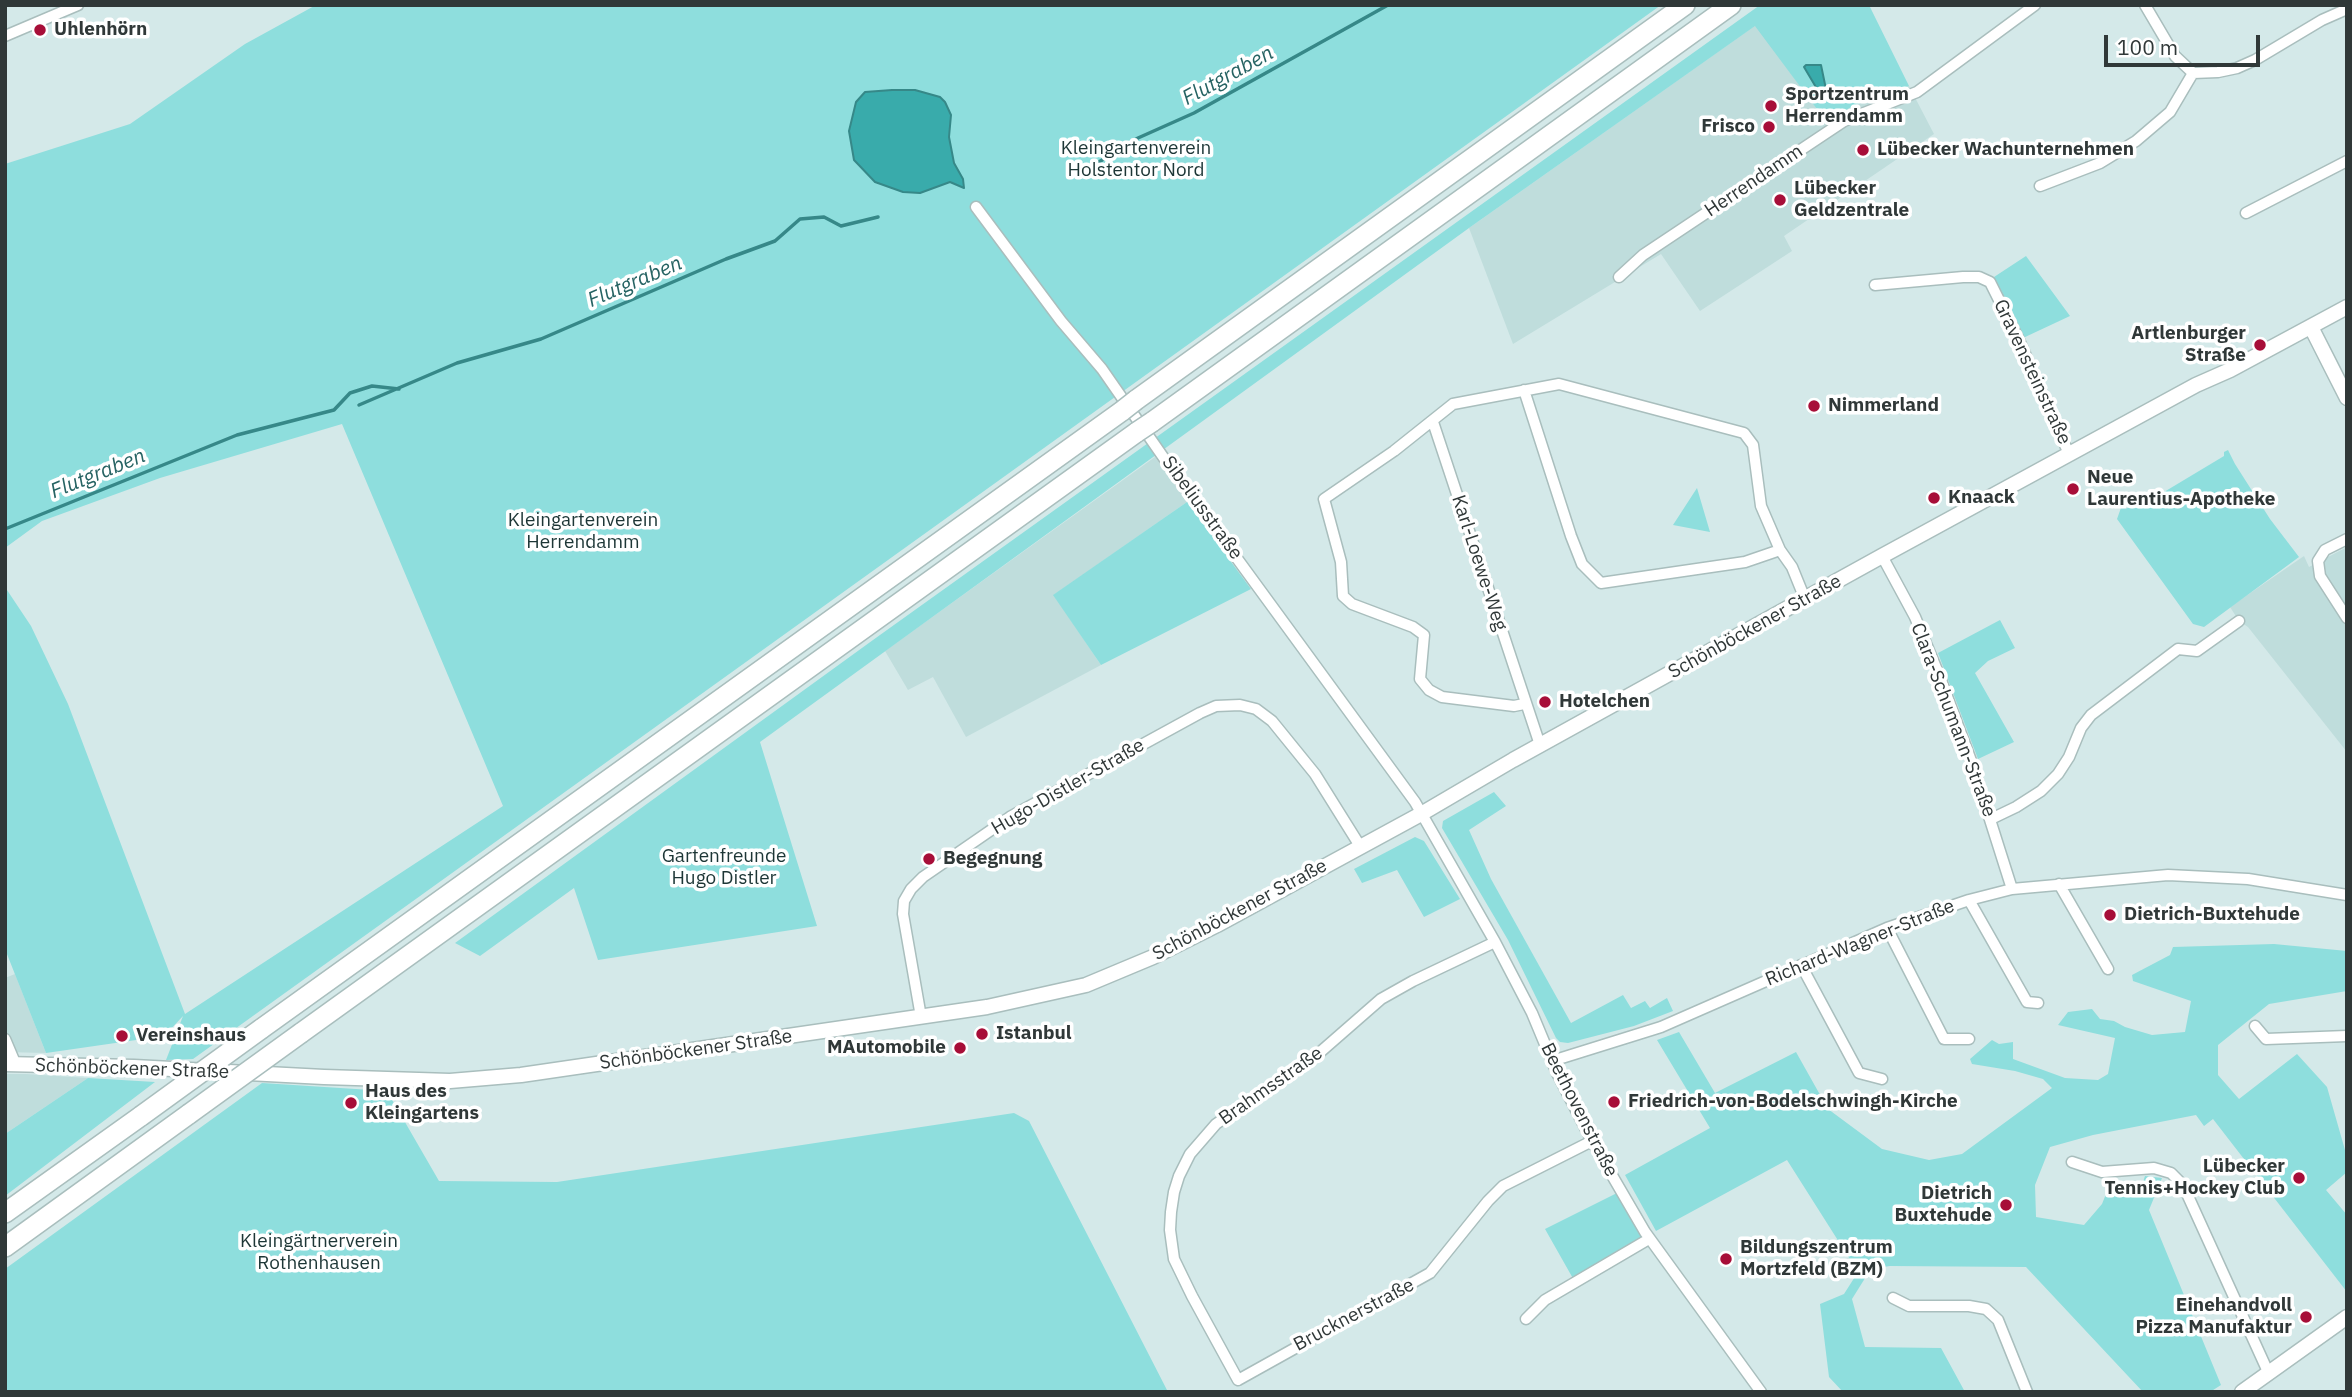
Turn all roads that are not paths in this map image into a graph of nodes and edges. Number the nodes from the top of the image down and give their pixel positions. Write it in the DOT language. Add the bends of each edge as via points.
graph roads {
  1 [pos="78,5"];
  2 [pos="1685,5"];
  3 [pos="1731,5"];
  4 [pos="2035,5"];
  5 [pos="2145,5"];
  6 [pos="2347,9"];
  7 [pos="5,37"];
  8 [pos="2193,73"];
  9 [pos="2347,161"];
  10 [pos="2040,186"];
  11 [pos="976,207"];
  12 [pos="2246,213"];
  13 [pos="1619,277"];
  14 [pos="1875,285"];
  15 [pos="2347,307"];
  16 [pos="2311,327"];
  17 [pos="1524,390"];
  18 [pos="2347,398"];
  19 [pos="1433,422"];
  20 [pos="2069,454"];
  21 [pos="2347,538"];
  22 [pos="1780,550"];
  23 [pos="1882,556"];
  24 [pos="1805,599"];
  25 [pos="2347,618"];
  26 [pos="2239,621"];
  27 [pos="1524,704"];
  28 [pos="1540,745"];
  29 [pos="1421,814"];
  30 [pos="1991,819"];
  31 [pos="1360,846"];
  32 [pos="2059,884"];
  33 [pos="2012,889"];
  34 [pos="2347,895"];
  35 [pos="1969,900"];
  36 [pos="1887,928"];
  37 [pos="1495,942"];
  38 [pos="1801,965"];
  39 [pos="2108,969"];
  40 [pos="2038,1003"];
  41 [pos="920,1017"];
  42 [pos="2255,1026"];
  43 [pos="2347,1036"];
  44 [pos="5,1039"];
  45 [pos="1969,1039"];
  46 [pos="1552,1061"];
  47 [pos="11,1065"];
  48 [pos="1882,1079"];
  49 [pos="1592,1141"];
  50 [pos="2073,1162"];
  51 [pos="5,1213"];
  52 [pos="1649,1239"];
  53 [pos="5,1247"];
  54 [pos="1893,1298"];
  55 [pos="2347,1317"];
  56 [pos="1526,1319"];
  57 [pos="2269,1374"];
  58 [pos="1238,1380"];
  59 [pos="1761,1392"];
  60 [pos="2027,1392"];
  61 [pos="2242,1392"];
  1 -- 7 [label="street"];
  2 -- 51 [label="highway, bridge"];
  3 -- 53 [label="highway, bridge"];
  4 -- 13 [label="street, Herrendamm" via="1917,92 1844,121 1643,255"];
  5 -- 8 [label="street" via="2175,56"];
  6 -- 8 [label="street" via="2237,68"];
  8 -- 10 [label="street" via="2170,113 2136,141 2100,163"];
  9 -- 12 [label="street"];
  11 -- 29 [label="street, Sibeliusstraße" via="1102,369"];
  14 -- 20 [label="street, Gravensteinstraße" via="1963,277 1990,282"];
  15 -- 16 [label="main road, Schönböckener Straße"];
  16 -- 18 [label="main road"];
  16 -- 20 [label="main road, Schönböckener Straße"];
  17 -- 19 [label="street" via="1453,404"];
  17 -- 22 [label="street" via="1559,384 1744,433 1753,445 1760,506"];
  17 -- 22 [label="street" via="1582,564 1601,583 1745,562"];
  19 -- 27 [label="street, Karl-Loewe-Weg"];
  19 -- 27 [label="street" via="1324,499 1341,562 1343,596 1424,635 1420,679 1429,690 1455,698"];
  20 -- 23 [label="main road, Schönböckener Straße"];
  21 -- 25 [label="street" via="2325,550 2318,561 2320,576"];
  22 -- 24 [label="street"];
  23 -- 24 [label="main road, Schönböckener Straße"];
  23 -- 30 [label="street, Clara-Schumann-Straße" via="1930,653"];
  24 -- 28 [label="main road, Schönböckener Straße"];
  26 -- 30 [label="street" via="2197,651 2178,649 2091,715 2058,774 2041,791"];
  27 -- 28 [label="street, Karl-Loewe-Weg"];
  28 -- 29 [label="main road, Schönböckener Straße"];
  29 -- 31 [label="main road, Schönböckener Straße"];
  29 -- 37 [label="street, Beethovenstraße"];
  30 -- 33 [label="street, Clara-Schumann-Straße"];
  31 -- 41 [label="main road, Schönböckener Straße" via="1217,925 1090,983 1023,1001"];
  31 -- 41 [label="street, Hugo-Distler-Straße" via="1315,774 1272,721 1256,709 1216,706 1010,817 911,889 904,901 904,914"];
  32 -- 33 [label="street, Richard-Wagner-Straße"];
  32 -- 34 [label="street, Richard-Wagner-Straße" via="2168,874 2249,879"];
  32 -- 39 [label="street"];
  33 -- 35 [label="street, Richard-Wagner-Straße"];
  35 -- 36 [label="street, Richard-Wagner-Straße"];
  35 -- 40 [label="street" via="2026,1002"];
  36 -- 38 [label="street, Richard-Wagner-Straße"];
  36 -- 45 [label="street" via="1944,1039"];
  37 -- 46 [label="street, Beethovenstraße"];
  37 -- 58 [label="street, Brahmsstraße" via="1381,999 1318,1054 1216,1124 1187,1158 1171,1212 1174,1259"];
  38 -- 46 [label="street, Richard-Wagner-Straße" via="1661,1027"];
  38 -- 48 [label="street" via="1859,1073"];
  41 -- 47 [label="main road, Schönböckener Straße" via="575,1068 450,1081"];
  42 -- 43 [label="street" via="2266,1039"];
  44 -- 47 [label="street"];
  46 -- 49 [label="street, Beethovenstraße"];
  49 -- 52 [label="street, Beethovenstraße"];
  49 -- 58 [label="street, Brucknerstraße" via="1503,1186 1430,1273"];
  50 -- 57 [label="street" via="2102,1172 2154,1168 2171,1173 2183,1185"];
  52 -- 56 [label="street" via="1545,1300"];
  52 -- 59 [label="street, Beethovenstraße"];
  54 -- 60 [label="street" via="1909,1306 1986,1309 1998,1320"];
  55 -- 57 [label="main road"];
  57 -- 61 [label="main road"];
}
